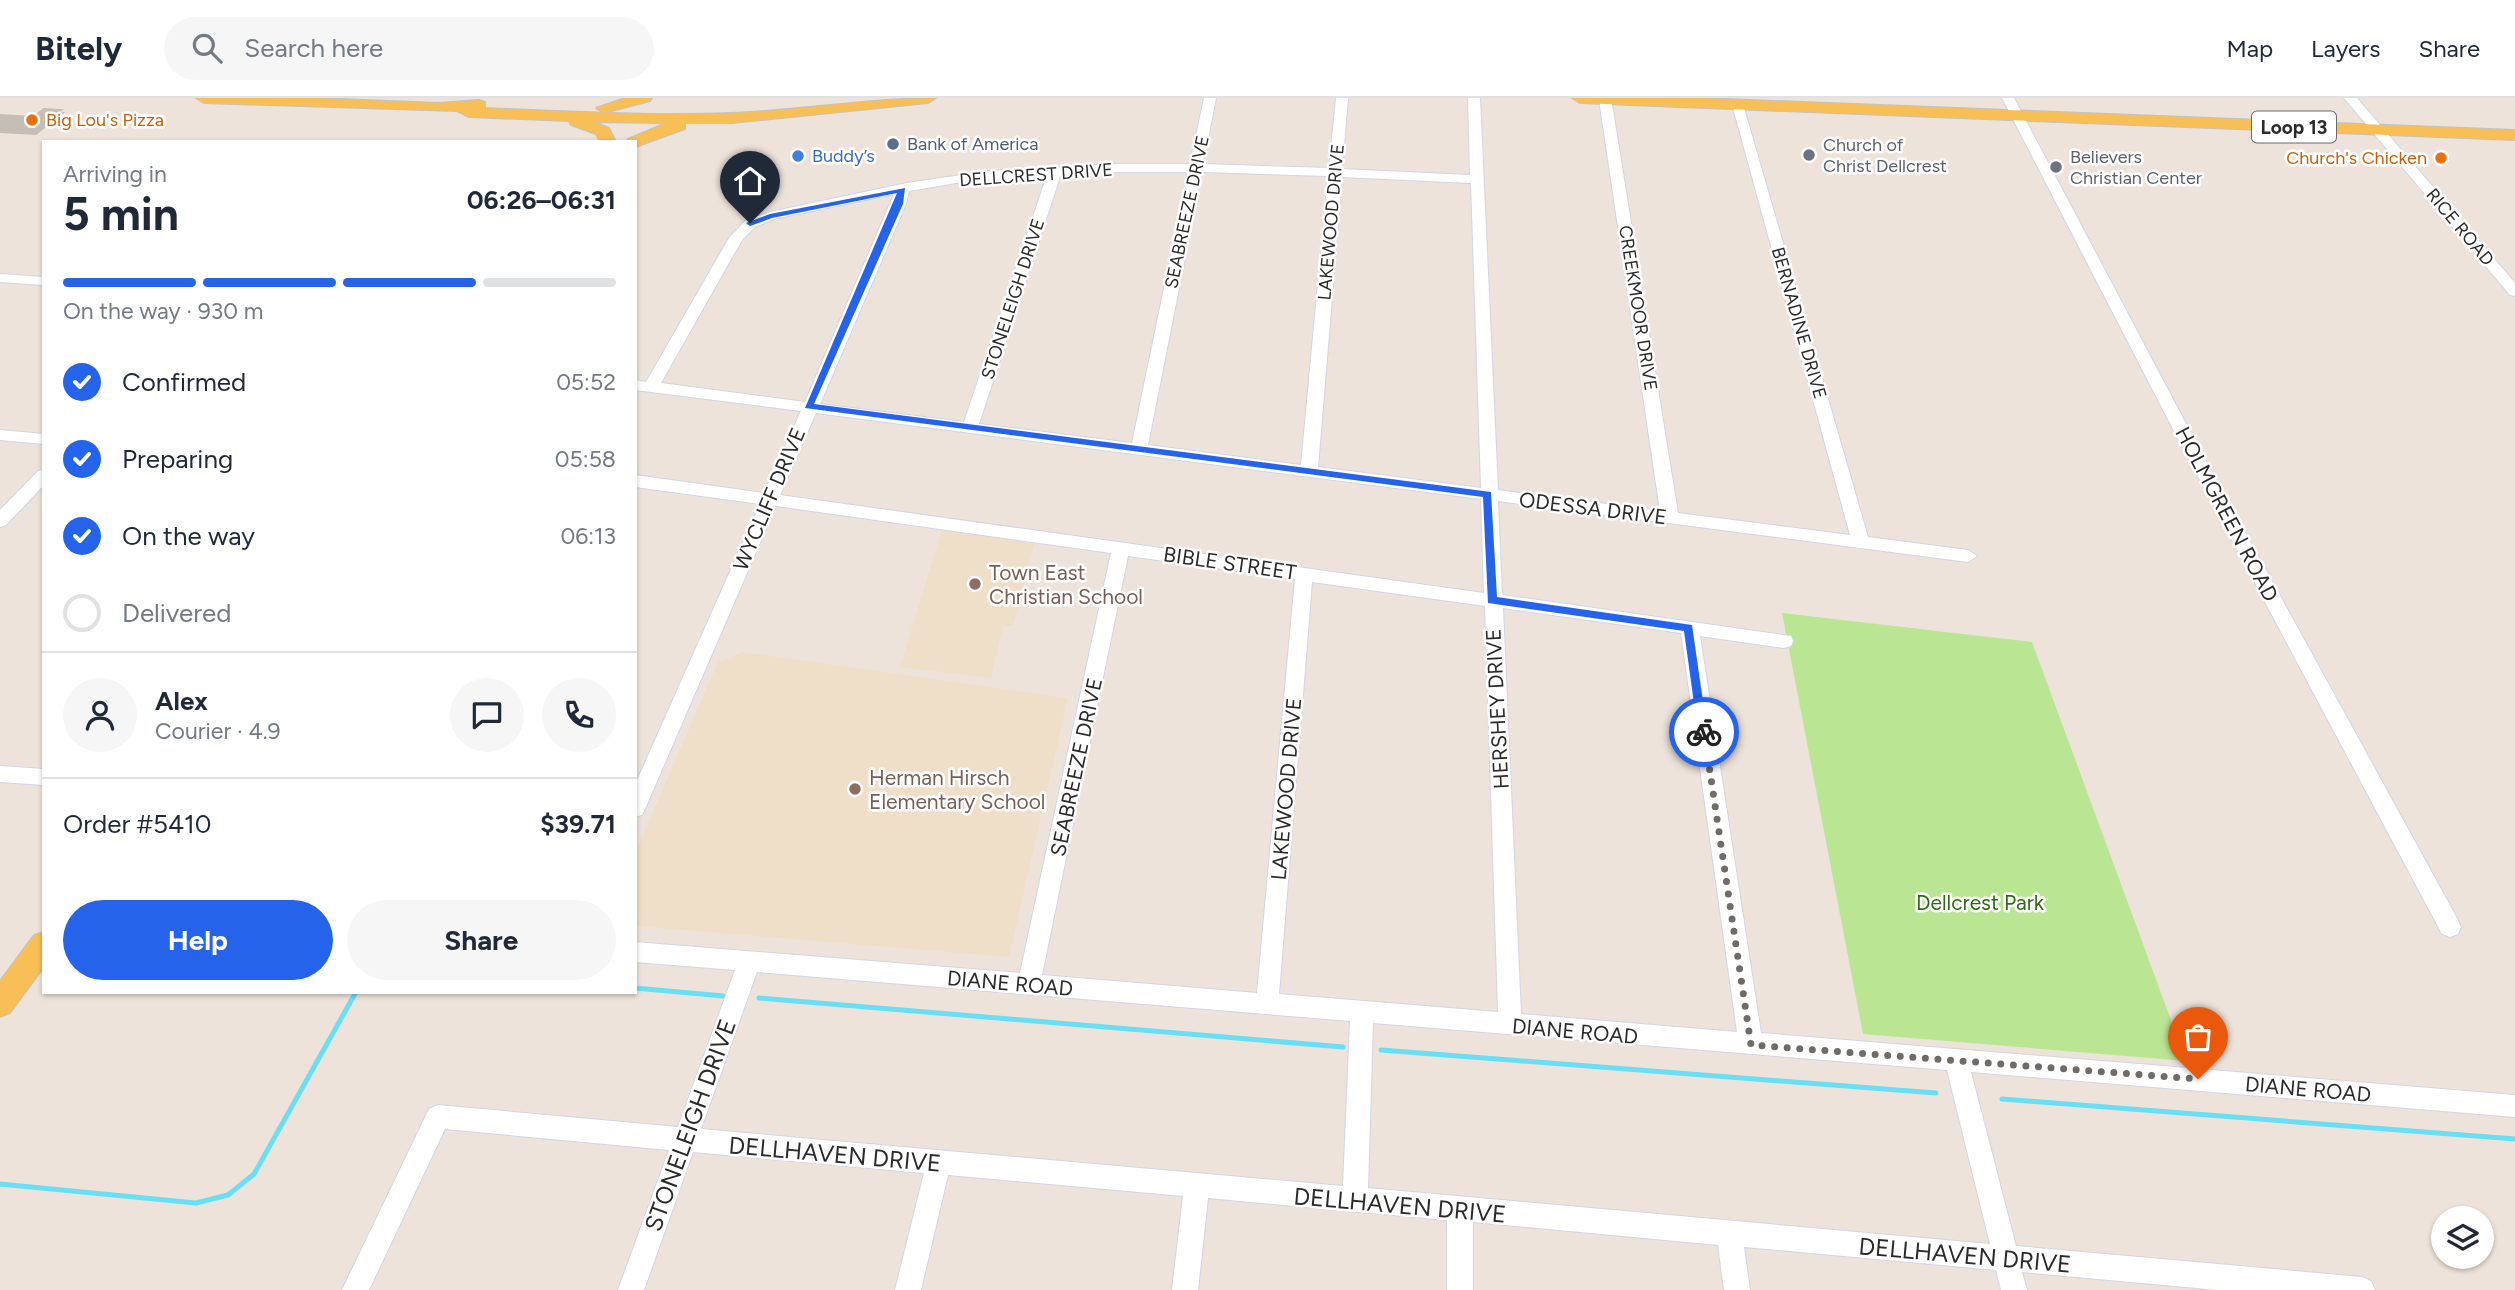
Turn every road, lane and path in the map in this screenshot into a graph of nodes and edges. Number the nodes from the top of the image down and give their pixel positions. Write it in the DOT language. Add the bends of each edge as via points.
graph roads {
  1 [pos="204,98"];
  2 [pos="644,98"];
  3 [pos="928,98"];
  4 [pos="1210,98"];
  5 [pos="1342,98"];
  6 [pos="1474,98"];
  7 [pos="1580,98"];
  8 [pos="2008,98"];
  9 [pos="2350,98"];
  10 [pos="665,99"];
  11 [pos="1605,99"];
  12 [pos="280,100"];
  13 [pos="1738,104"];
  14 [pos="463,108"];
  15 [pos="597,110"];
  16 [pos="566,115"];
  17 [pos="2017,115"];
  18 [pos="643,117"];
  19 [pos="695,118"];
  20 [pos="724,118"];
  21 [pos="2379,130"];
  22 [pos="2515,135"];
  23 [pos="607,140"];
  24 [pos="627,140"];
  25 [pos="637,141"];
  26 [pos="1196,168"];
  27 [pos="1055,171"];
  28 [pos="1335,173"];
  29 [pos="1476,178"];
  30 [pos="902,190"];
  31 [pos="0,278"];
  32 [pos="42,281"];
  33 [pos="2515,292"];
  34 [pos="643,386"];
  35 [pos="808,406"];
  36 [pos="970,427"];
  37 [pos="0,435"];
  38 [pos="42,439"];
  39 [pos="1139,449"];
  40 [pos="1309,471"];
  41 [pos="42,477"];
  42 [pos="637,481"];
  43 [pos="1488,494"];
  44 [pos="768,499"];
  45 [pos="1670,518"];
  46 [pos="0,521"];
  47 [pos="1861,542"];
  48 [pos="1121,548"];
  49 [pos="1968,556"];
  50 [pos="1304,573"];
  51 [pos="1492,600"];
  52 [pos="1689,627"];
  53 [pos="1784,641"];
  54 [pos="0,774"];
  55 [pos="42,778"];
  56 [pos="637,805"];
  57 [pos="2450,927"];
  58 [pos="42,947"];
  59 [pos="637,952"];
  60 [pos="750,960"];
  61 [pos="1029,985"];
  62 [pos="0,1004"];
  63 [pos="1268,1004"];
  64 [pos="1362,1012"];
  65 [pos="1510,1026"];
  66 [pos="1751,1045"];
  67 [pos="1956,1059"];
  68 [pos="2515,1106"];
  69 [pos="686,1140"];
  70 [pos="939,1163"];
  71 [pos="1197,1187"];
  72 [pos="1355,1201"];
  73 [pos="1460,1210"];
  74 [pos="1730,1235"];
  75 [pos="2006,1258"];
  76 [pos="2287,1287"];
  77 [pos="355,1290"];
  78 [pos="631,1290"];
  79 [pos="908,1290"];
  80 [pos="1185,1290"];
  81 [pos="1460,1290"];
  82 [pos="1737,1290"];
  83 [pos="2014,1290"];
  84 [pos="2362,1290"];
  1 -- 12 [label="main road"];
  2 -- 15 [label="main road"];
  3 -- 20 [label="main road"];
  4 -- 26 [label="street, SEABREEZE DRIVE"];
  5 -- 28 [label="street, LAKEWOOD DRIVE"];
  6 -- 29 [label="street, HERSHEY DRIVE"];
  7 -- 11 [label="main road, Loop 13"];
  8 -- 17 [label="street, HOLMGREEN ROAD"];
  9 -- 21 [label="street, RICE ROAD"];
  10 -- 18 [label="main road"];
  10 -- 19 [label="main road"];
  11 -- 13 [label="main road, Loop 13"];
  11 -- 45 [label="street, CREEKMOOR DRIVE"];
  12 -- 14 [label="main road"];
  13 -- 17 [label="main road, Loop 13"];
  13 -- 47 [label="street, BERNADINE DRIVE"];
  14 -- 16 [label="main road" via="474,105"];
  14 -- 16 [label="main road" via="469,112"];
  15 -- 16 [label="main road"];
  15 -- 18 [label="main road" via="632,111"];
  16 -- 18 [label="main road"];
  16 -- 23 [label="main road" via="603,131"];
  17 -- 21 [label="main road, Loop 13"];
  17 -- 57 [label="street, HOLMGREEN ROAD"];
  18 -- 19 [label="main road"];
  18 -- 24 [label="main road"];
  19 -- 20 [label="main road"];
  20 -- 25 [label="main road" via="667,128"];
  21 -- 22 [label="main road, Loop 13"];
  21 -- 33 [label="street, RICE ROAD"];
  26 -- 27 [label="street, DELLCREST DRIVE"];
  26 -- 28 [label="street, DELLCREST DRIVE"];
  26 -- 39 [label="street, SEABREEZE DRIVE"];
  27 -- 30 [label="street, DELLCREST DRIVE" via="988,175"];
  27 -- 36 [label="street, STONELEIGH DRIVE"];
  28 -- 29 [label="street, DELLCREST DRIVE"];
  28 -- 40 [label="street, LAKEWOOD DRIVE"];
  29 -- 43 [label="street, HERSHEY DRIVE"];
  30 -- 34 [label="street, DELLCREST DRIVE" via="750,223"];
  30 -- 35 [label="street, WYCLIFF DRIVE"];
  31 -- 32 [label="street"];
  34 -- 35 [label="street, ODESSA DRIVE"];
  35 -- 36 [label="street, ODESSA DRIVE"];
  35 -- 44 [label="street, WYCLIFF DRIVE"];
  36 -- 39 [label="street, ODESSA DRIVE"];
  37 -- 38 [label="street"];
  39 -- 40 [label="street, ODESSA DRIVE"];
  40 -- 43 [label="street, ODESSA DRIVE"];
  41 -- 46 [label="street"];
  42 -- 44 [label="street, BIBLE STREET"];
  43 -- 45 [label="street, ODESSA DRIVE"];
  43 -- 51 [label="street, HERSHEY DRIVE"];
  44 -- 48 [label="street, BIBLE STREET"];
  44 -- 56 [label="street, WYCLIFF DRIVE"];
  45 -- 47 [label="street, ODESSA DRIVE"];
  47 -- 49 [label="street, ODESSA DRIVE"];
  48 -- 50 [label="street, BIBLE STREET"];
  48 -- 61 [label="street, SEABREEZE DRIVE"];
  50 -- 51 [label="street, BIBLE STREET"];
  50 -- 63 [label="street, LAKEWOOD DRIVE"];
  51 -- 52 [label="street, BIBLE STREET"];
  51 -- 65 [label="street, HERSHEY DRIVE"];
  52 -- 53 [label="street, BIBLE STREET"];
  52 -- 66 [label="street"];
  54 -- 55 [label="street"];
  58 -- 62 [label="main road"];
  59 -- 60 [label="street, DIANE ROAD"];
  60 -- 61 [label="street, DIANE ROAD"];
  60 -- 69 [label="street, STONELEIGH DRIVE"];
  61 -- 63 [label="street, DIANE ROAD"];
  63 -- 64 [label="street, DIANE ROAD"];
  64 -- 65 [label="street, DIANE ROAD"];
  64 -- 72 [label="street"];
  65 -- 66 [label="street, DIANE ROAD"];
  66 -- 67 [label="street, DIANE ROAD"];
  67 -- 68 [label="street, DIANE ROAD"];
  67 -- 75 [label="street"];
  69 -- 70 [label="street, DELLHAVEN DRIVE"];
  69 -- 77 [label="street, DELLHAVEN DRIVE" via="439,1117"];
  69 -- 78 [label="street, STONELEIGH DRIVE"];
  70 -- 71 [label="street, DELLHAVEN DRIVE"];
  70 -- 79 [label="street"];
  71 -- 72 [label="street, DELLHAVEN DRIVE"];
  71 -- 80 [label="street"];
  72 -- 73 [label="street, DELLHAVEN DRIVE"];
  73 -- 74 [label="street, DELLHAVEN DRIVE"];
  73 -- 81 [label="street"];
  74 -- 75 [label="street, DELLHAVEN DRIVE"];
  74 -- 82 [label="street"];
  75 -- 76 [label="street, DELLHAVEN DRIVE"];
  75 -- 83 [label="street"];
  76 -- 84 [label="street, DELLHAVEN DRIVE"];
}
